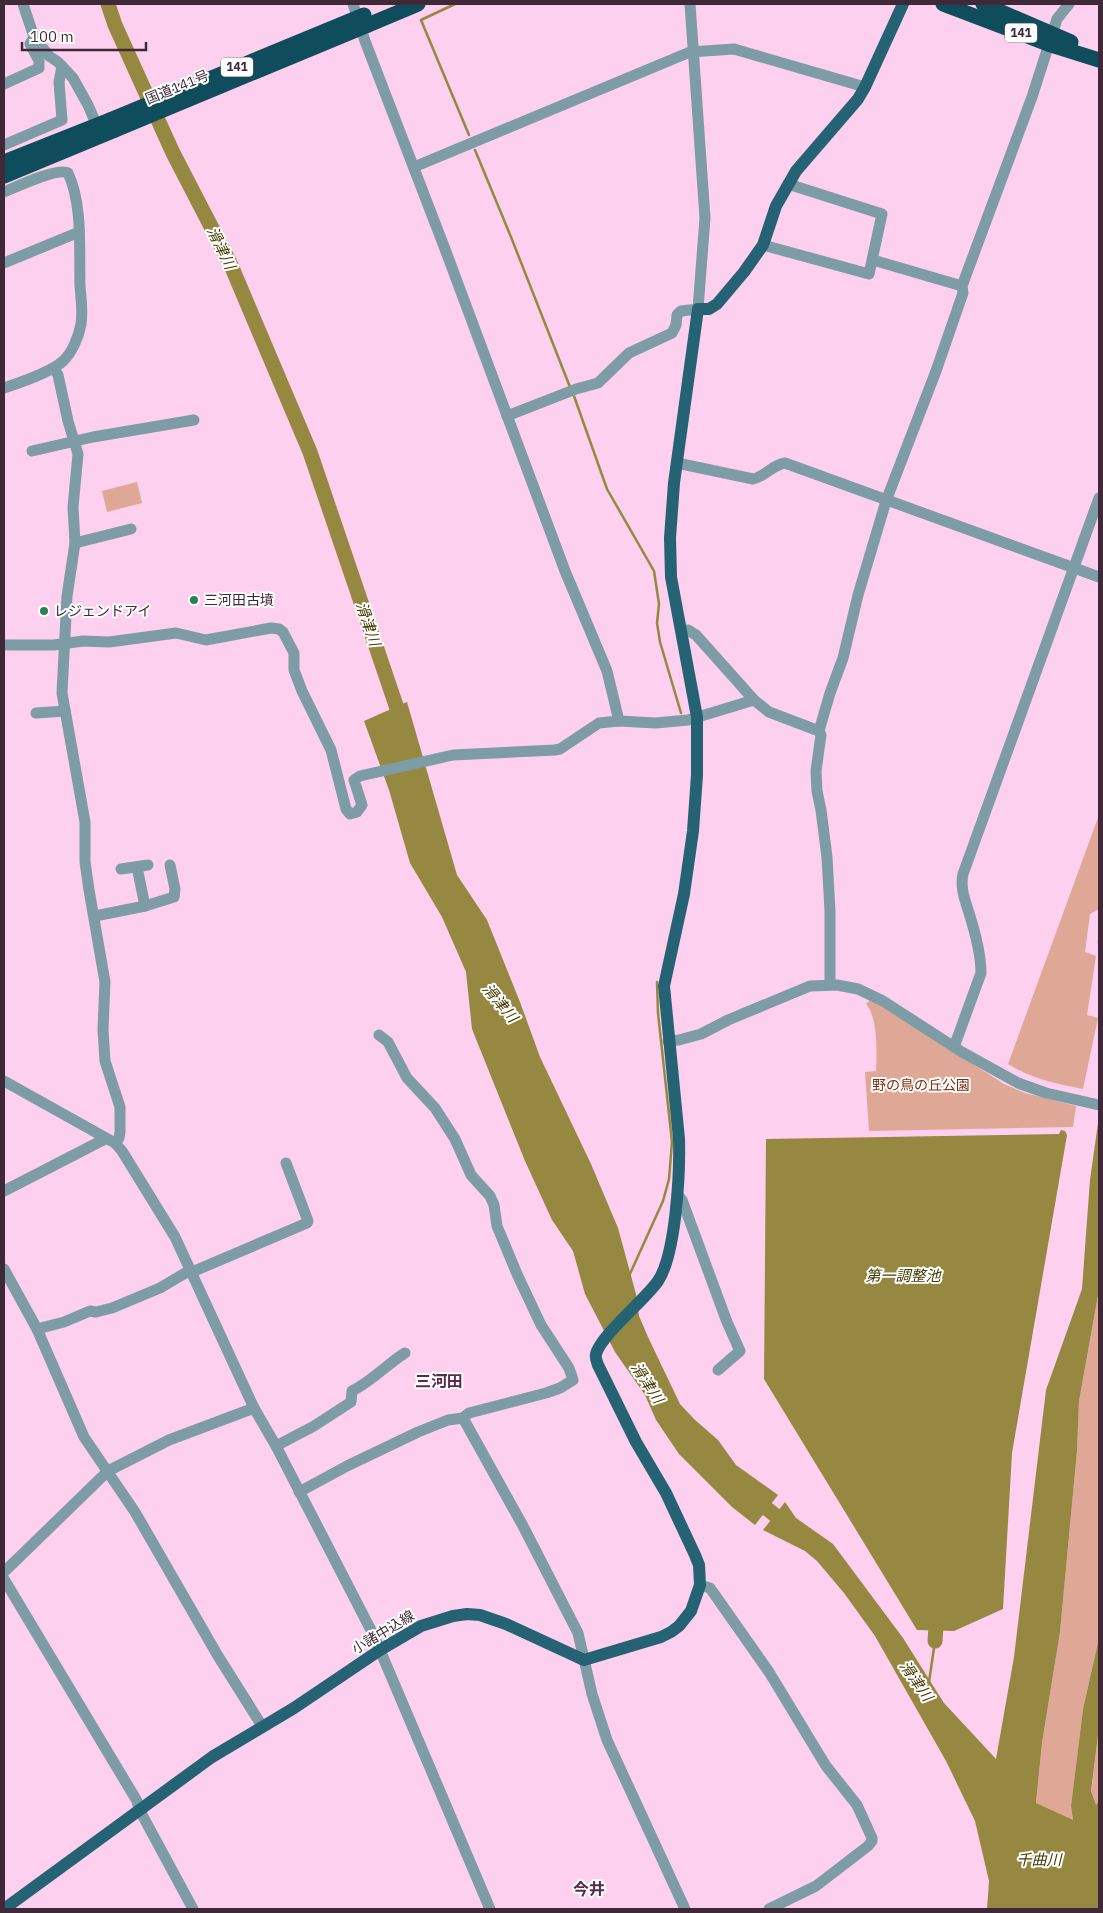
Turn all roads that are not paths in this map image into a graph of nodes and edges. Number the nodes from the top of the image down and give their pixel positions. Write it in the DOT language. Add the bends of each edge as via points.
graph roads {
  1 [pos="24,4"];
  2 [pos="353,4"];
  3 [pos="391,4"];
  4 [pos="418,4"];
  5 [pos="690,4"];
  6 [pos="903,4"];
  7 [pos="943,4"];
  8 [pos="983,4"];
  9 [pos="1069,4"];
  10 [pos="366,20"];
  11 [pos="34,37"];
  12 [pos="1050,39"];
  13 [pos="694,52"];
  14 [pos="1099,52"];
  15 [pos="1099,60"];
  16 [pos="62,66"];
  17 [pos="4,84"];
  18 [pos="865,87"];
  19 [pos="107,125"];
  20 [pos="4,145"];
  21 [pos="4,162"];
  22 [pos="414,167"];
  23 [pos="4,176"];
  24 [pos="788,184"];
  25 [pos="4,192"];
  26 [pos="79,232"];
  27 [pos="763,245"];
  28 [pos="873,260"];
  29 [pos="4,263"];
  30 [pos="962,286"];
  31 [pos="698,308"];
  32 [pos="54,368"];
  33 [pos="4,387"];
  34 [pos="507,416"];
  35 [pos="194,420"];
  36 [pos="75,440"];
  37 [pos="32,451"];
  38 [pos="677,463"];
  39 [pos="1099,498"];
  40 [pos="886,501"];
  41 [pos="131,529"];
  42 [pos="76,543"];
  43 [pos="1074,568"];
  44 [pos="1099,577"];
  45 [pos="682,632"];
  46 [pos="64,643"];
  47 [pos="4,645"];
  48 [pos="754,700"];
  49 [pos="65,712"];
  50 [pos="36,713"];
  51 [pos="697,717"];
  52 [pos="619,721"];
  53 [pos="819,731"];
  54 [pos="170,865"];
  55 [pos="121,869"];
  56 [pos="146,906"];
  57 [pos="95,916"];
  58 [pos="830,984"];
  59 [pos="379,1035"];
  60 [pos="668,1041"];
  61 [pos="954,1047"];
  62 [pos="4,1081"];
  63 [pos="1094,1103"];
  64 [pos="110,1141"];
  65 [pos="286,1164"];
  66 [pos="4,1191"];
  67 [pos="677,1194"];
  68 [pos="4,1270"];
  69 [pos="192,1272"];
  70 [pos="37,1329"];
  71 [pos="405,1353"];
  72 [pos="718,1370"];
  73 [pos="254,1408"];
  74 [pos="463,1418"];
  75 [pos="276,1446"];
  76 [pos="108,1471"];
  77 [pos="299,1492"];
  78 [pos="4,1572"];
  79 [pos="4,1579"];
  80 [pos="700,1585"];
  81 [pos="380,1650"];
  82 [pos="584,1660"];
  83 [pos="262,1726"];
  84 [pos="140,1809"];
  85 [pos="4,1909"];
  86 [pos="194,1909"];
  87 [pos="490,1909"];
  88 [pos="685,1909"];
  89 [pos="769,1909"];
  1 -- 11 [label="street"];
  2 -- 22 [label="street"];
  3 -- 10 [label="highway, 国道141号 / 141"];
  4 -- 10 [label="highway, 国道141号 / 141"];
  5 -- 13 [label="street"];
  6 -- 18 [label="main road"];
  7 -- 12 [label="highway, 141"];
  8 -- 12 [label="highway, 141"];
  9 -- 12 [label="street" via="1057,19"];
  10 -- 19 [label="highway, 国道141号 / 141, bridge"];
  11 -- 16 [label="street"];
  11 -- 17 [label="street" via="30,44 39,68"];
  12 -- 14 [label="highway, 141"];
  12 -- 15 [label="highway, 141"];
  12 -- 30 [label="street" via="1032,97"];
  13 -- 18 [label="street" via="734,49"];
  13 -- 22 [label="street"];
  13 -- 31 [label="street" via="705,218"];
  16 -- 19 [label="street"];
  16 -- 20 [label="street" via="59,82 62,120"];
  18 -- 24 [label="main road"];
  19 -- 21 [label="highway, 国道141号 / 141"];
  19 -- 23 [label="highway, 国道141号 / 141"];
  22 -- 34 [label="street"];
  24 -- 27 [label="main road" via="769,223"];
  24 -- 28 [label="street" via="882,214"];
  25 -- 26 [label="street" via="66,171 75,190"];
  26 -- 29 [label="street"];
  26 -- 32 [label="street" via="82,322 71,350"];
  27 -- 28 [label="street" via="870,274"];
  27 -- 31 [label="main road" via="718,304 709,309"];
  28 -- 30 [label="street"];
  30 -- 40 [label="street" via="963,293 936,371"];
  31 -- 34 [label="street" via="681,311 672,333 630,353 598,383"];
  31 -- 38 [label="main road"];
  32 -- 33 [label="street"];
  32 -- 36 [label="street"];
  34 -- 52 [label="street" via="565,571 607,671"];
  35 -- 36 [label="street"];
  36 -- 37 [label="street"];
  36 -- 42 [label="street" via="78,454 73,507"];
  38 -- 40 [label="street" via="753,479 785,463"];
  38 -- 45 [label="main road" via="670,559"];
  39 -- 43 [label="street"];
  40 -- 43 [label="street"];
  40 -- 53 [label="street" via="843,658"];
  41 -- 42 [label="street"];
  42 -- 46 [label="street" via="67,596"];
  43 -- 44 [label="street"];
  43 -- 61 [label="street" via="963,874 962,888 981,973"];
  45 -- 48 [label="street" via="688,630 696,635"];
  45 -- 51 [label="main road"];
  46 -- 47 [label="street"];
  46 -- 49 [label="street" via="62,693"];
  46 -- 52 [label="street" via="83,640 109,642 176,633 206,640 279,629 294,653 294,670 331,750 350,814 358,812 362,805 354,780 360,776 453,755 560,749 598,723"];
  48 -- 51 [label="street"];
  48 -- 53 [label="street" via="769,712"];
  49 -- 50 [label="street"];
  49 -- 57 [label="street" via="85,822 85,862"];
  51 -- 52 [label="street" via="656,723"];
  51 -- 60 [label="main road" via="698,775 693,831 684,894 664,986"];
  53 -- 58 [label="street" via="816,791 827,857"];
  54 -- 56 [label="street" via="174,897"];
  55 -- 56 [label="street" via="142,866"];
  56 -- 57 [label="street"];
  57 -- 64 [label="street" via="105,982 105,1061 121,1115 119,1138"];
  58 -- 60 [label="street" via="801,989 701,1034"];
  58 -- 61 [label="street" via="871,994"];
  59 -- 74 [label="street" via="388,1042 407,1078 435,1108 455,1139 471,1175 490,1196 500,1234 541,1325 573,1380 560,1388 469,1412"];
  60 -- 67 [label="main road" via="679,1139"];
  61 -- 63 [label="street" via="1018,1084"];
  62 -- 64 [label="street"];
  64 -- 66 [label="street"];
  64 -- 69 [label="street" via="122,1151 175,1237"];
  65 -- 69 [label="street" via="304,1206 307,1223"];
  67 -- 72 [label="street" via="740,1350"];
  67 -- 80 [label="main road" via="667,1258 658,1281 607,1337 596,1357 695,1555"];
  68 -- 70 [label="street"];
  69 -- 70 [label="street" via="112,1308 90,1311"];
  69 -- 73 [label="street"];
  70 -- 76 [label="street" via="84,1437"];
  71 -- 75 [label="street" via="352,1391 351,1402"];
  73 -- 75 [label="street"];
  73 -- 76 [label="street" via="169,1440"];
  74 -- 77 [label="street" via="448,1420 418,1432"];
  74 -- 82 [label="street" via="578,1633"];
  75 -- 77 [label="street"];
  76 -- 78 [label="street"];
  76 -- 83 [label="street"];
  77 -- 81 [label="street"];
  79 -- 84 [label="street"];
  80 -- 82 [label="main road" via="691,1611 672,1632"];
  80 -- 89 [label="street" via="710,1588 769,1672 826,1766 857,1805 872,1838 868,1846 816,1886"];
  81 -- 82 [label="main road, 小諸中込線" via="421,1626 442,1618 468,1614 494,1619"];
  81 -- 83 [label="main road, 小諸中込線"];
  81 -- 87 [label="street"];
  82 -- 88 [label="street" via="607,1740"];
  83 -- 84 [label="main road, 小諸中込線"];
  84 -- 85 [label="main road, 小諸中込線"];
  84 -- 86 [label="street"];
}
